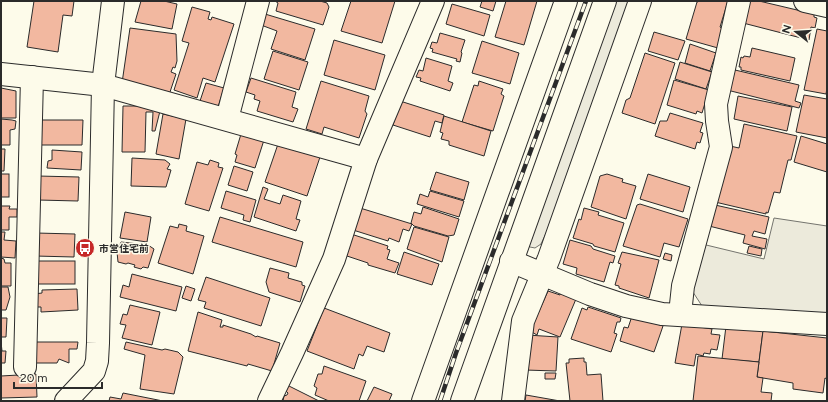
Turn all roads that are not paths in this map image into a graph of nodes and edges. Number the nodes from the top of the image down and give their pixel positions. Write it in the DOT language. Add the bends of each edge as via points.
graph roads {
  1 [pos="113,1"];
  2 [pos="258,1"];
  3 [pos="432,1"];
  4 [pos="566,1"];
  5 [pos="605,1"];
  6 [pos="640,1"];
  7 [pos="739,1"];
  8 [pos="805,1"];
  9 [pos="827,6"];
  10 [pos="1,74"];
  11 [pos="32,77"];
  12 [pos="103,85"];
  13 [pos="227,119"];
  14 [pos="366,159"];
  15 [pos="511,261"];
  16 [pos="542,273"];
  17 [pos="680,314"];
  18 [pos="827,324"];
  19 [pos="25,367"];
  20 [pos="66,401"];
  21 [pos="269,401"];
  22 [pos="423,401"];
  23 [pos="462,401"];
  24 [pos="513,401"];
  1 -- 12 [label="street"];
  2 -- 13 [label="street"];
  3 -- 14 [label="street"];
  4 -- 22 [label="street"];
  5 -- 15 [label="street"];
  6 -- 16 [label="street"];
  7 -- 17 [label="street" via="716,104 721,147 683,286"];
  8 -- 9 [label="street"];
  10 -- 11 [label="street"];
  11 -- 12 [label="street"];
  11 -- 19 [label="street"];
  12 -- 13 [label="street"];
  12 -- 20 [label="street" via="97,361 94,371"];
  13 -- 14 [label="street"];
  14 -- 21 [label="street" via="334,259"];
  15 -- 16 [label="street"];
  15 -- 23 [label="street"];
  16 -- 17 [label="street" via="626,306 662,314"];
  16 -- 24 [label="street" via="523,321"];
  17 -- 18 [label="street"];
}
